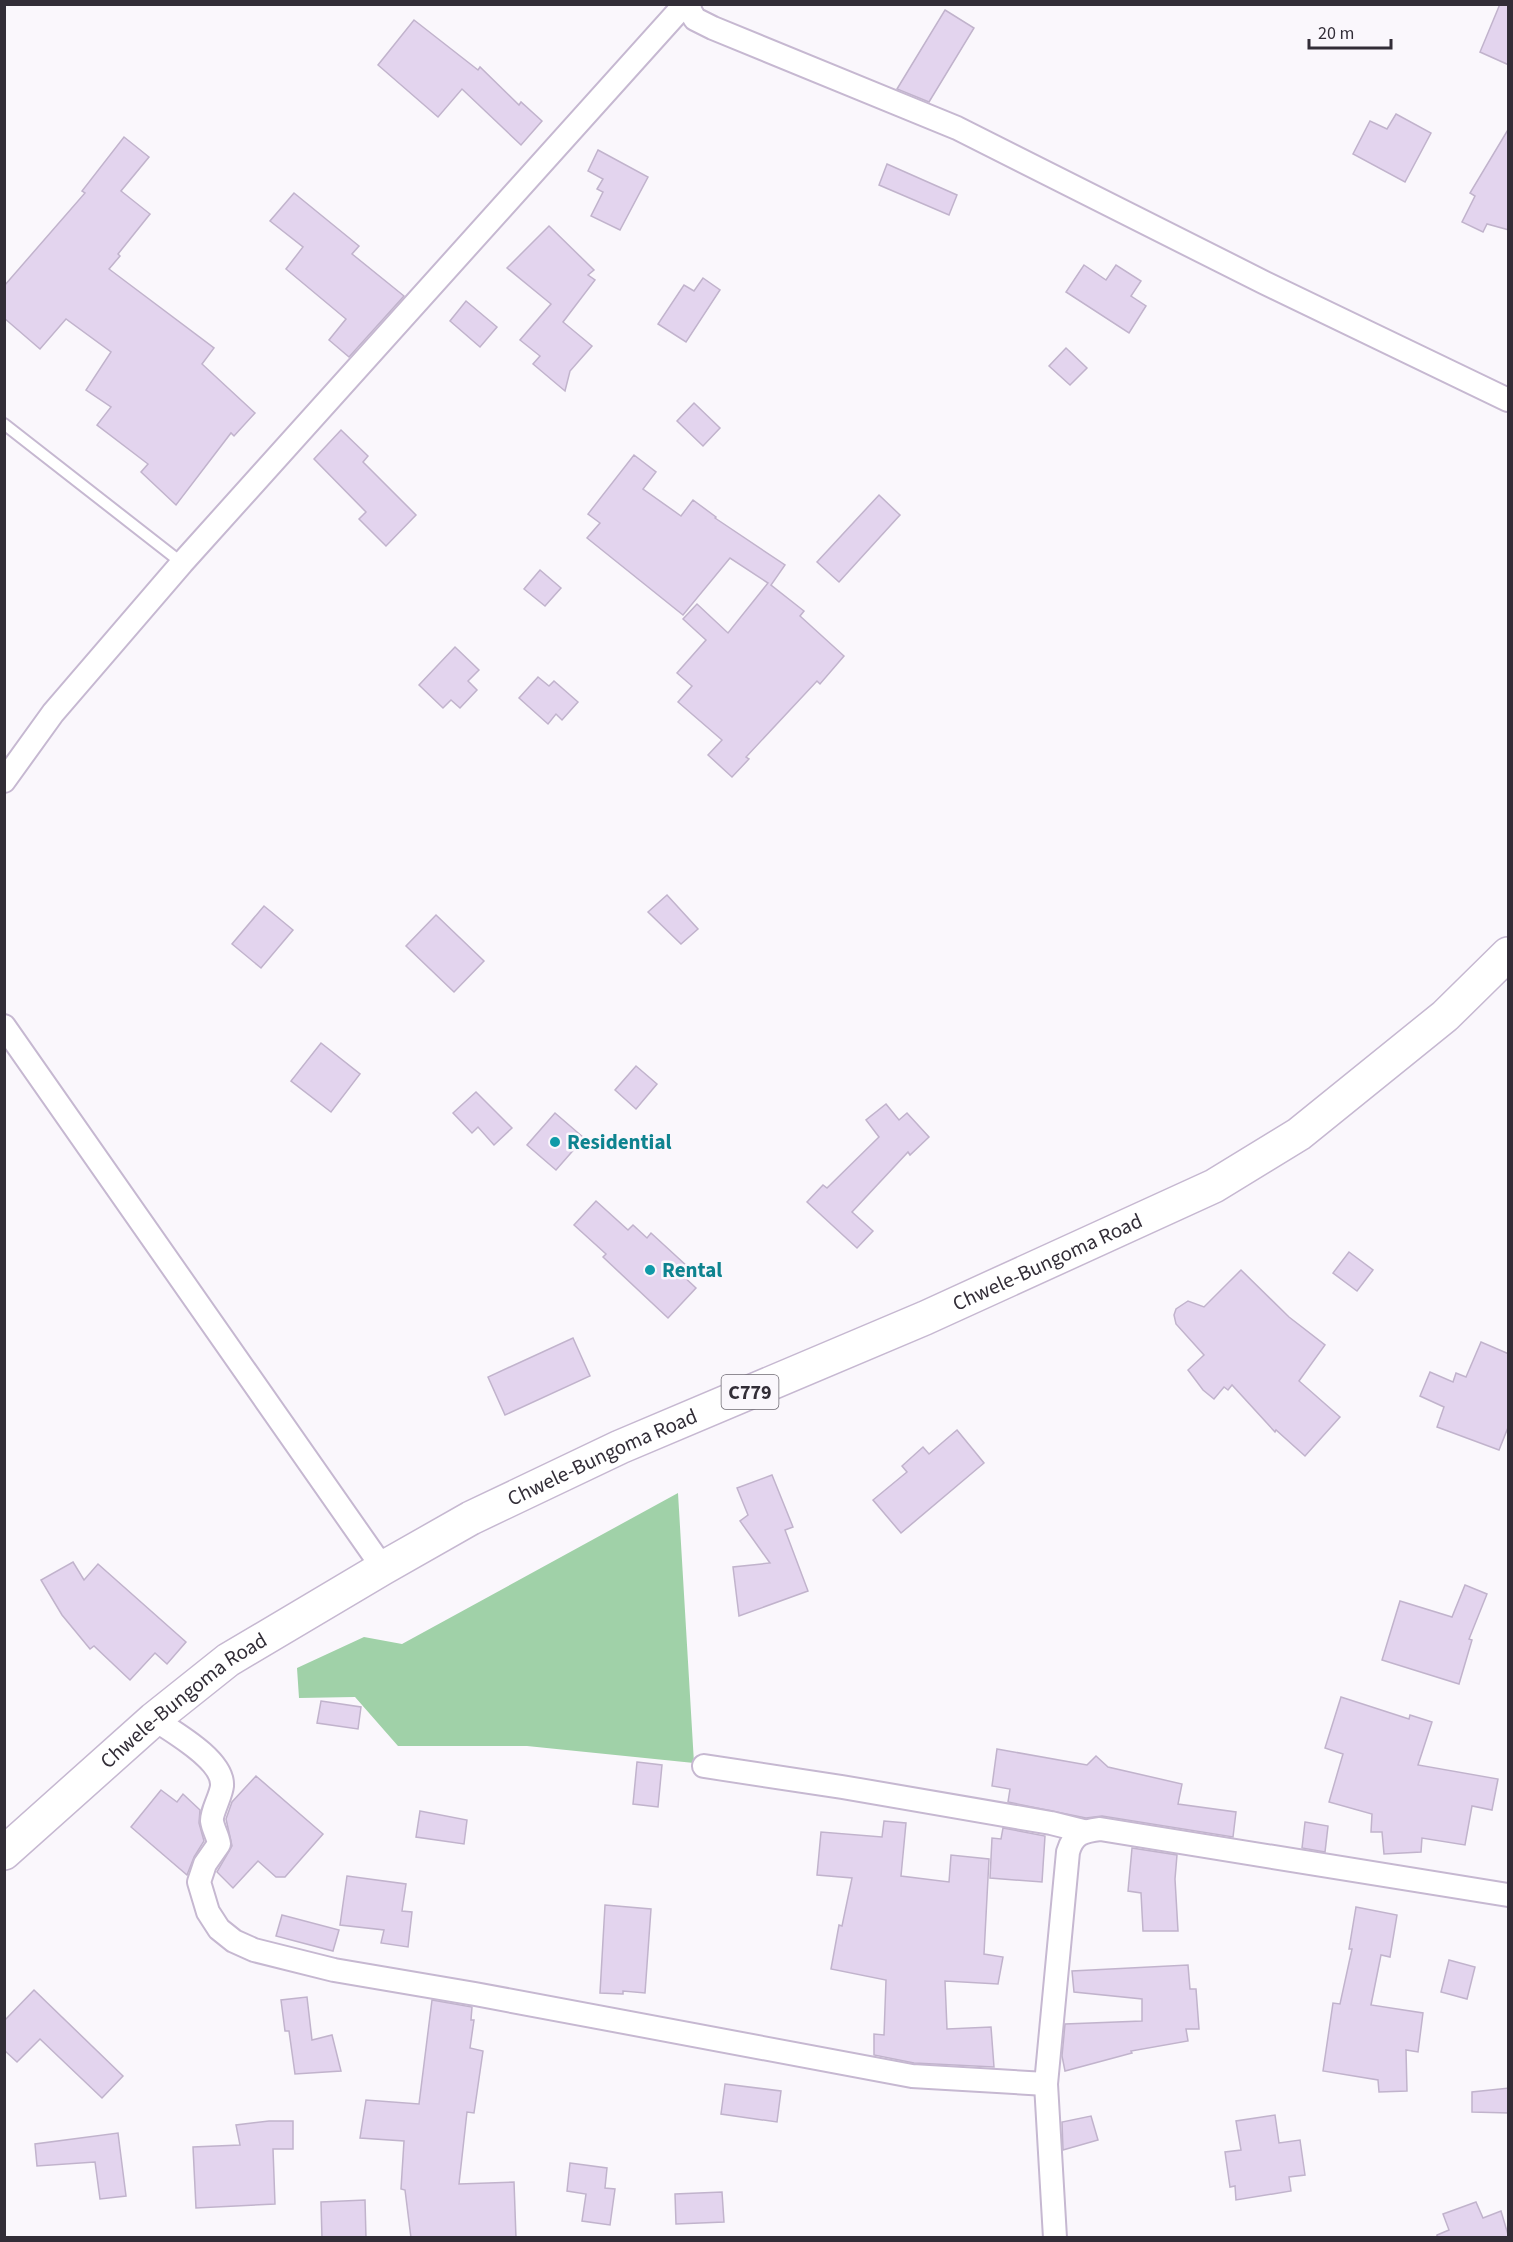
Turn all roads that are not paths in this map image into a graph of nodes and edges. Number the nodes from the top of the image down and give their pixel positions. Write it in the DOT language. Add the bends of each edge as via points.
graph roads {
  1 [pos="685,4"];
  2 [pos="690,4"];
  3 [pos="1509,400"];
  4 [pos="4,424"];
  5 [pos="182,563"];
  6 [pos="4,781"];
  7 [pos="1509,954"];
  8 [pos="4,1026"];
  9 [pos="382,1568"];
  10 [pos="154,1719"];
  11 [pos="704,1766"];
  12 [pos="1083,1831"];
  13 [pos="4,1853"];
  14 [pos="1509,1895"];
  15 [pos="1046,2084"];
  16 [pos="1055,2238"];
  1 -- 5 [label="street"];
  2 -- 3 [label="street" via="695,19 713,28 957,128 1254,278"];
  4 -- 5 [label="lane"];
  5 -- 6 [label="street" via="53,713"];
  7 -- 9 [label="main road, Chwele-Bungoma Road / C779" via="1445,1016 1299,1134 1214,1186 925,1318 620,1447 471,1518"];
  8 -- 9 [label="street"];
  9 -- 10 [label="main road, Chwele-Bungoma Road / C779" via="228,1660"];
  10 -- 13 [label="main road, Chwele-Bungoma Road / C779"];
  10 -- 15 [label="street" via="218,1768 222,1783 212,1821 219,1844 205,1864 199,1882 208,1912 219,1929 254,1950 334,1970 912,2076"];
  11 -- 12 [label="street" via="842,1786"];
  12 -- 14 [label="street" via="1100,1829"];
  12 -- 15 [label="street" via="1070,1843 1068,1852"];
  15 -- 16 [label="street"];
}
